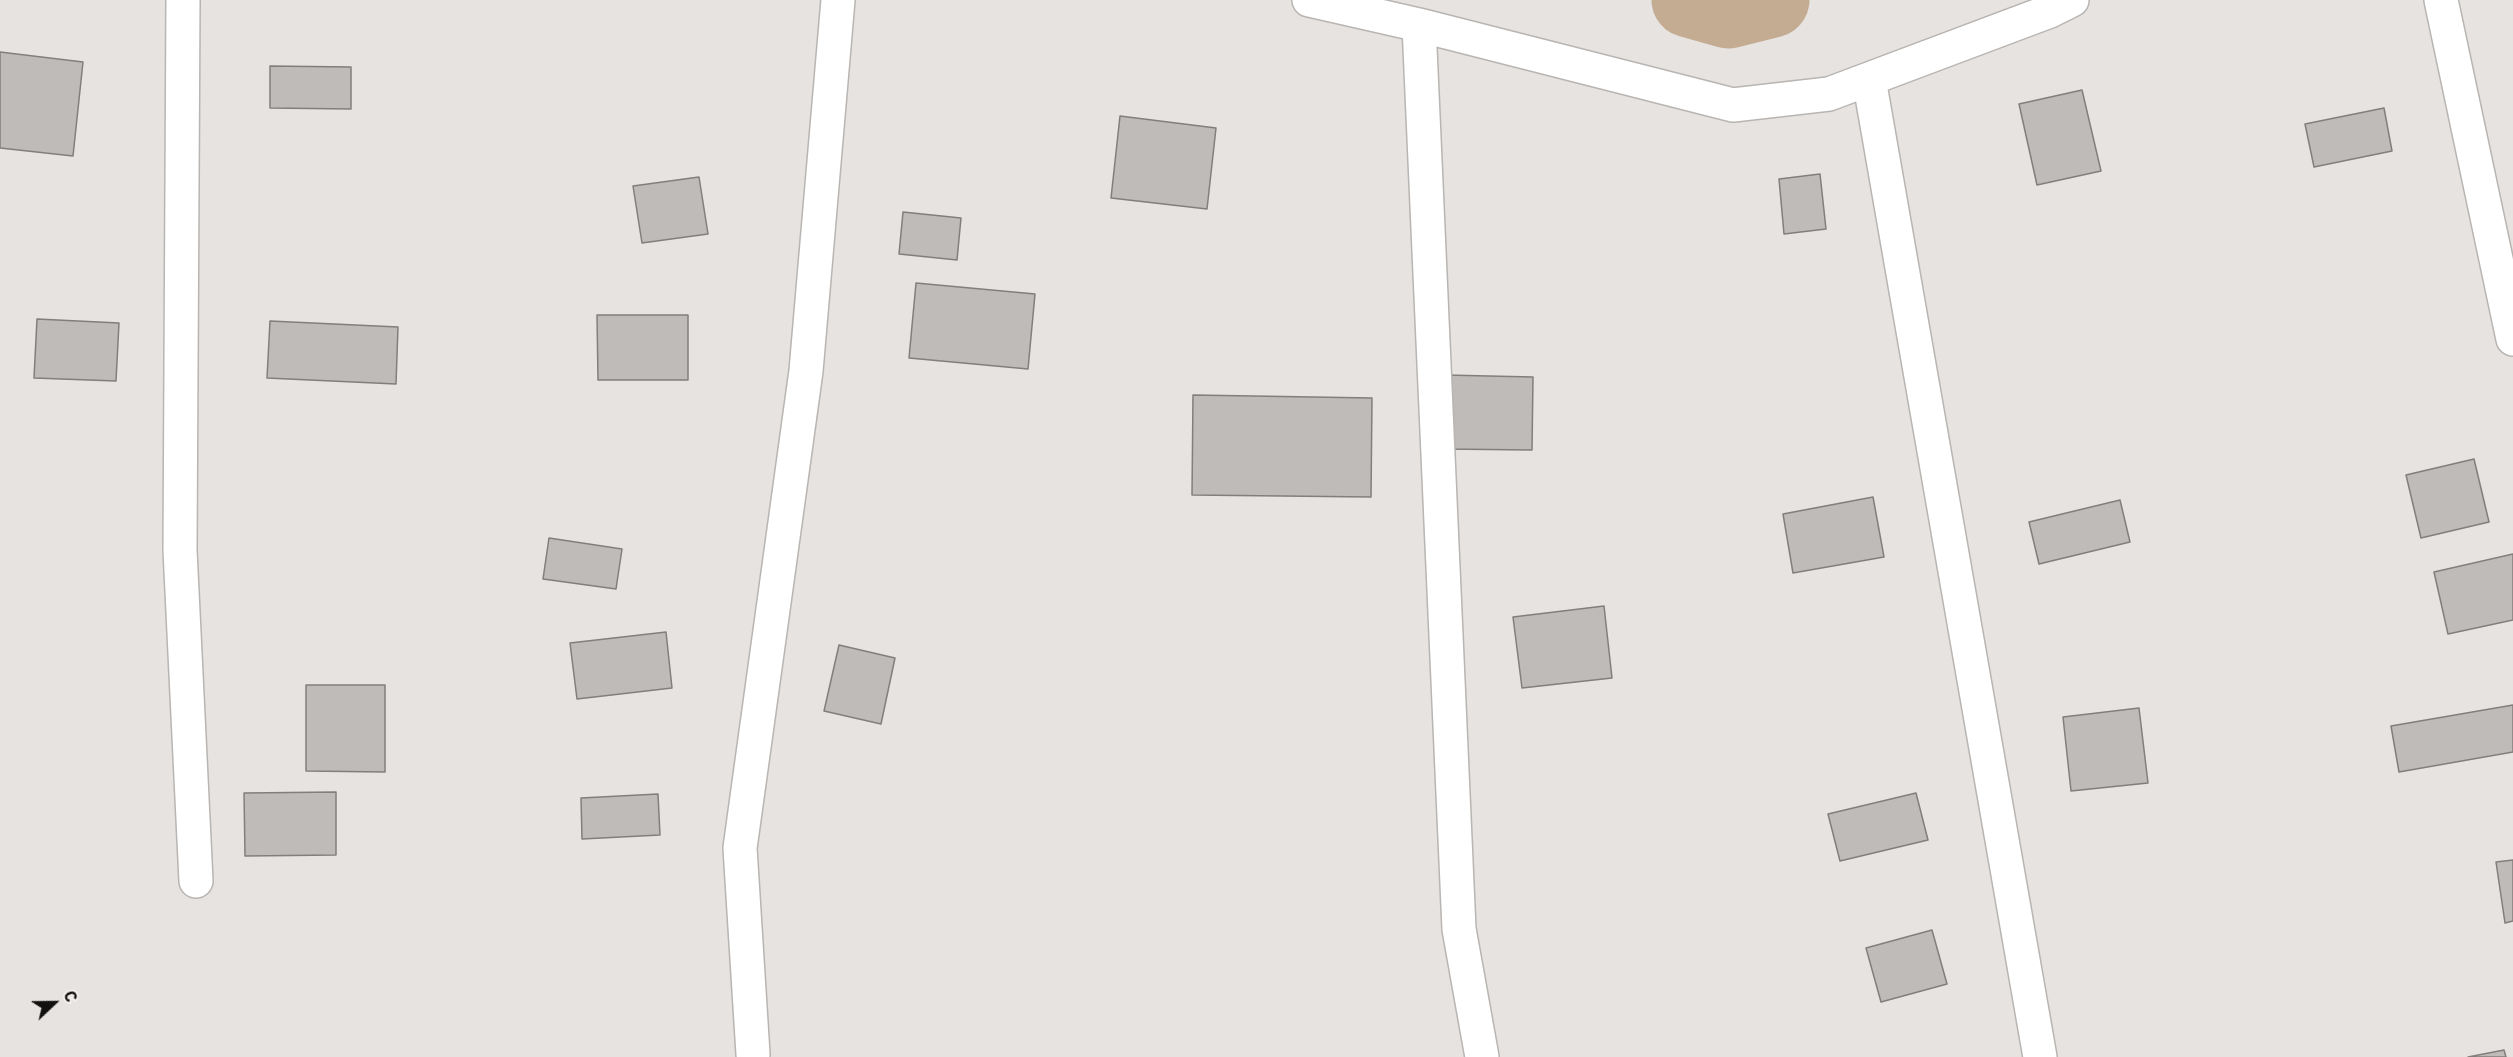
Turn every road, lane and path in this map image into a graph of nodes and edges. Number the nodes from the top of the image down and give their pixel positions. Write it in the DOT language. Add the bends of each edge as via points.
graph roads {
  1 [pos="183,0"];
  2 [pos="838,0"];
  3 [pos="1309,0"];
  4 [pos="2072,0"];
  5 [pos="2441,0"];
  6 [pos="1419,26"];
  7 [pos="1869,79"];
  8 [pos="2513,339"];
  9 [pos="196,881"];
  10 [pos="753,1054"];
  11 [pos="1482,1057"];
  12 [pos="2040,1057"];
  1 -- 9 [label="street" via="180,550"];
  2 -- 10 [label="street" via="806,371 740,848"];
  3 -- 6 [label="street"];
  4 -- 7 [label="street"];
  5 -- 8 [label="street"];
  6 -- 7 [label="street" via="1733,105 1829,94"];
  6 -- 11 [label="street" via="1459,929"];
  7 -- 12 [label="street"];
}
